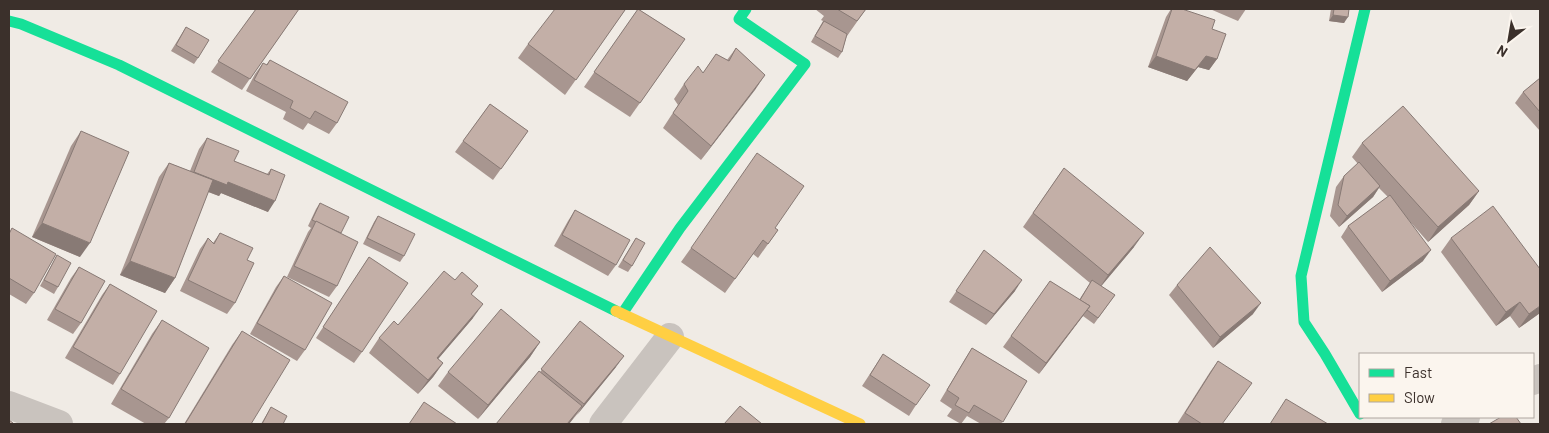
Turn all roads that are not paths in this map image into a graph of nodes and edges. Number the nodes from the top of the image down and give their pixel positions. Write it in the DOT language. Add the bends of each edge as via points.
graph roads {
  1 [pos="746,9"];
  2 [pos="1366,9"];
  3 [pos="20,18"];
  4 [pos="622,314"];
  5 [pos="670,337"];
  6 [pos="9,405"];
  7 [pos="1359,412"];
  8 [pos="60,424"];
  9 [pos="602,424"];
  10 [pos="860,424"];
  1 -- 4 [label="street" via="738,19 805,64 680,228"];
  2 -- 7 [label="street" via="1301,276 1304,322"];
  3 -- 4 [label="street"];
  4 -- 5 [label="street"];
  5 -- 9 [label="street"];
  5 -- 10 [label="street"];
  6 -- 8 [label="street"];
}
